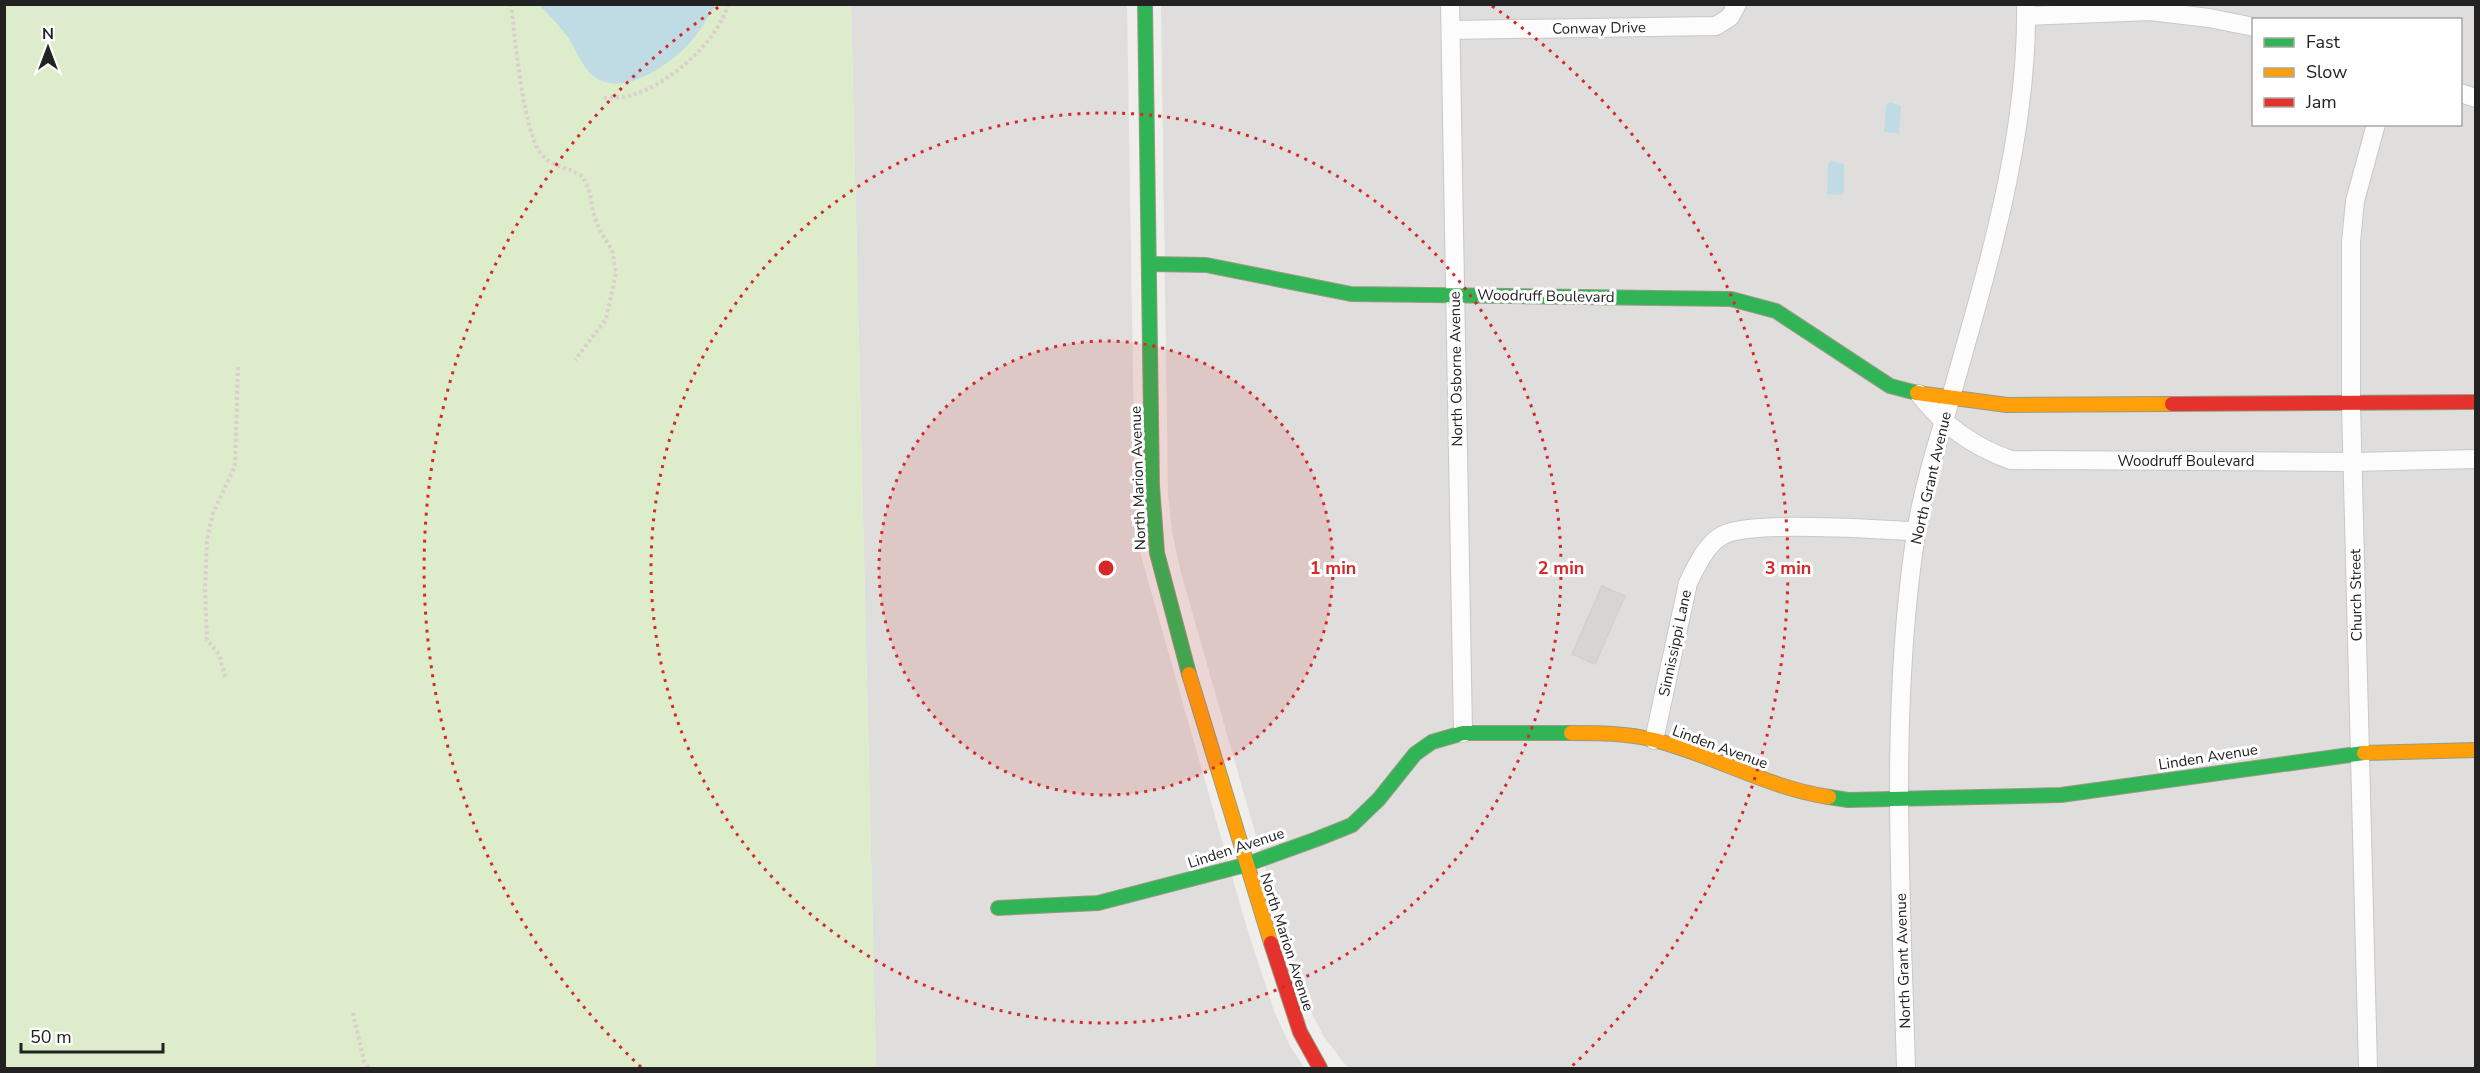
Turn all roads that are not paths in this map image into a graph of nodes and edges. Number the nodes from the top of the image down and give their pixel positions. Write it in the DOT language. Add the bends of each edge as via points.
graph roads {
  1 [pos="1145,4"];
  2 [pos="1450,4"];
  3 [pos="1737,4"];
  4 [pos="2026,10"];
  5 [pos="2252,27"];
  6 [pos="1451,30"];
  7 [pos="2375,126"];
  8 [pos="1150,264"];
  9 [pos="1455,295"];
  10 [pos="1919,394"];
  11 [pos="1951,397"];
  12 [pos="2475,402"];
  13 [pos="2351,404"];
  14 [pos="1944,421"];
  15 [pos="2475,459"];
  16 [pos="2353,462"];
  17 [pos="1916,531"];
  18 [pos="1462,734"];
  19 [pos="1654,740"];
  20 [pos="2475,750"];
  21 [pos="2359,753"];
  22 [pos="1898,800"];
  23 [pos="1245,865"];
  24 [pos="998,908"];
  25 [pos="1320,1068"];
  26 [pos="1906,1068"];
  27 [pos="2368,1068"];
  1 -- 8 [label="street, North Marion Avenue"];
  2 -- 6 [label="street, North Osborne Avenue"];
  3 -- 6 [label="street, Conway Drive" via="1730,17 1716,26"];
  4 -- 5 [label="street" via="2150,12"];
  4 -- 11 [label="street, North Grant Avenue" via="2019,126 2010,180"];
  6 -- 9 [label="street, North Osborne Avenue"];
  7 -- 13 [label="street, Church Street" via="2355,201 2351,242"];
  8 -- 9 [label="street, Woodruff Boulevard" via="1206,265 1351,294"];
  8 -- 23 [label="street, North Marion Avenue" via="1152,486 1157,553"];
  9 -- 10 [label="street, Woodruff Boulevard" via="1731,299 1776,311 1890,386"];
  9 -- 18 [label="street, North Osborne Avenue"];
  10 -- 11 [label="street, Woodruff Boulevard"];
  10 -- 14 [label="street, Woodruff Boulevard"];
  11 -- 13 [label="street, Woodruff Boulevard" via="2007,405"];
  11 -- 14 [label="street, North Grant Avenue"];
  12 -- 13 [label="street, Woodruff Boulevard"];
  13 -- 16 [label="street, Church Street"];
  14 -- 16 [label="street, Woodruff Boulevard" via="1969,441 2011,460"];
  14 -- 17 [label="street, North Grant Avenue"];
  15 -- 16 [label="street, Woodruff Boulevard"];
  16 -- 21 [label="street, Church Street"];
  17 -- 19 [label="street, Sinnissippi Lane" via="1754,528 1722,535 1699,559 1688,583"];
  17 -- 22 [label="street, North Grant Avenue" via="1902,669"];
  18 -- 19 [label="street, Linden Avenue" via="1611,733"];
  18 -- 23 [label="street, Linden Avenue" via="1432,742 1415,754 1379,800 1352,825"];
  19 -- 22 [label="street, Linden Avenue" via="1803,794 1848,800"];
  20 -- 21 [label="street, Linden Avenue"];
  21 -- 22 [label="street, Linden Avenue" via="2072,794"];
  21 -- 27 [label="street, Church Street"];
  22 -- 26 [label="street, North Grant Avenue"];
  23 -- 24 [label="street, Linden Avenue" via="1098,903"];
  23 -- 25 [label="street, North Marion Avenue" via="1300,1032"];
}
